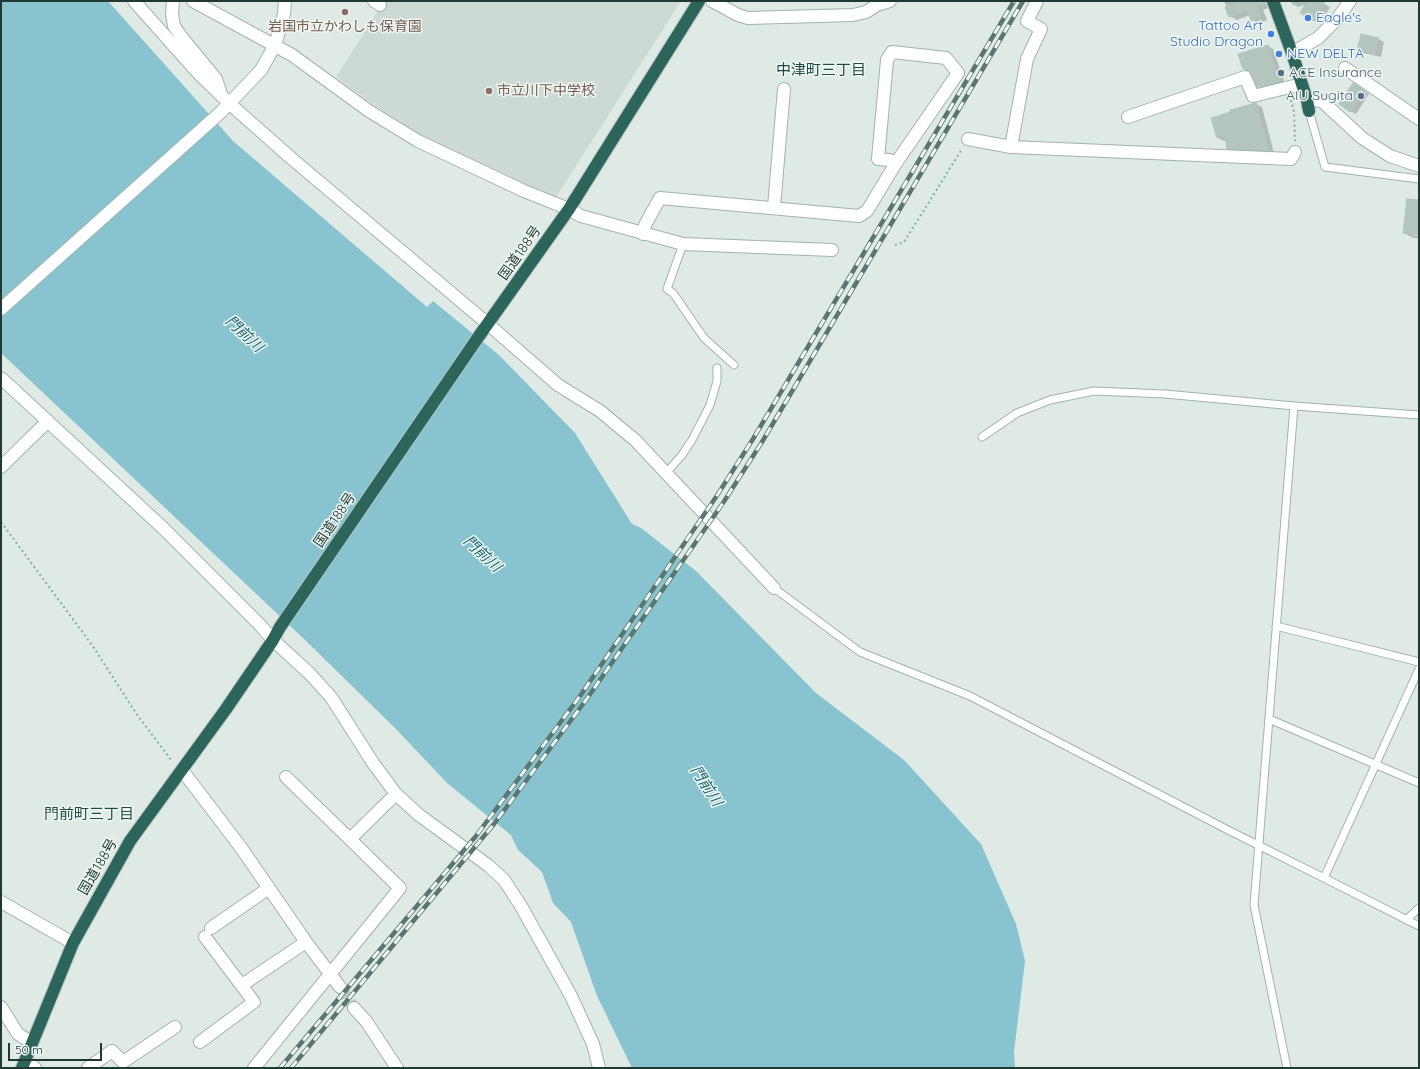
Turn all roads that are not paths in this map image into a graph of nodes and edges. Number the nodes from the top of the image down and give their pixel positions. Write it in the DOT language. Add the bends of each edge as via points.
graph roads {
  1 [pos="134,1"];
  2 [pos="173,1"];
  3 [pos="193,1"];
  4 [pos="285,1"];
  5 [pos="699,1"];
  6 [pos="712,1"];
  7 [pos="890,1"];
  8 [pos="1037,1"];
  9 [pos="1274,1"];
  10 [pos="1350,1"];
  11 [pos="275,45"];
  12 [pos="1292,53"];
  13 [pos="1345,68"];
  14 [pos="1302,84"];
  15 [pos="784,89"];
  16 [pos="226,100"];
  17 [pos="1308,105"];
  18 [pos="1128,117"];
  19 [pos="1419,119"];
  20 [pos="968,139"];
  21 [pos="1011,147"];
  22 [pos="1295,152"];
  23 [pos="896,163"];
  24 [pos="1419,166"];
  25 [pos="1419,179"];
  26 [pos="774,208"];
  27 [pos="568,209"];
  28 [pos="643,234"];
  29 [pos="683,244"];
  30 [pos="832,250"];
  31 [pos="1,309"];
  32 [pos="488,324"];
  33 [pos="734,365"];
  34 [pos="717,368"];
  35 [pos="1,378"];
  36 [pos="1294,406"];
  37 [pos="1419,415"];
  38 [pos="48,421"];
  39 [pos="982,437"];
  40 [pos="1,467"];
  41 [pos="666,473"];
  42 [pos="774,588"];
  43 [pos="1276,626"];
  44 [pos="273,640"];
  45 [pos="1419,662"];
  46 [pos="1419,669"];
  47 [pos="1269,718"];
  48 [pos="1376,765"];
  49 [pos="182,770"];
  50 [pos="286,777"];
  51 [pos="1419,784"];
  52 [pos="396,794"];
  53 [pos="350,839"];
  54 [pos="1258,846"];
  55 [pos="1324,878"];
  56 [pos="269,888"];
  57 [pos="1,902"];
  58 [pos="1419,908"];
  59 [pos="1406,920"];
  60 [pos="1419,926"];
  61 [pos="73,942"];
  62 [pos="306,942"];
  63 [pos="330,973"];
  64 [pos="242,985"];
  65 [pos="340,986"];
  66 [pos="1,1007"];
  67 [pos="354,1008"];
  68 [pos="175,1027"];
  69 [pos="200,1042"];
  70 [pos="32,1043"];
  71 [pos="23,1064"];
  72 [pos="35,1068"];
  73 [pos="88,1068"];
  74 [pos="254,1068"];
  75 [pos="397,1068"];
  76 [pos="599,1068"];
  77 [pos="1287,1068"];
  1 -- 16 [label="street" via="199,74"];
  2 -- 16 [label="street" via="174,26 216,79"];
  3 -- 11 [label="street"];
  4 -- 11 [label="street"];
  5 -- 27 [label="highway, 国道188号"];
  6 -- 7 [label="street" via="748,18 853,15"];
  8 -- 21 [label="street" via="1027,22 1041,29 1027,59"];
  9 -- 12 [label="highway"];
  10 -- 12 [label="street" via="1338,19 1318,38"];
  11 -- 16 [label="street" via="261,70"];
  11 -- 27 [label="street" via="369,111 418,141"];
  12 -- 14 [label="highway"];
  13 -- 19 [label="street"];
  14 -- 17 [label="highway"];
  14 -- 18 [label="street" via="1253,96 1245,77"];
  15 -- 26 [label="street"];
  16 -- 31 [label="street" via="221,112"];
  16 -- 32 [label="street"];
  17 -- 24 [label="street" via="1313,98 1323,102 1362,138 1390,156"];
  17 -- 25 [label="lane" via="1325,167"];
  20 -- 21 [label="street"];
  21 -- 22 [label="street" via="1291,158"];
  23 -- 23 [label="street" via="958,73 946,58 892,52 887,60 878,159"];
  23 -- 26 [label="street" via="867,210 859,216"];
  26 -- 28 [label="street" via="660,198 645,225"];
  27 -- 28 [label="street" via="581,216"];
  27 -- 32 [label="highway, 国道188号"];
  28 -- 29 [label="street"];
  29 -- 30 [label="street"];
  29 -- 33 [label="lane" via="667,289 673,293 704,338"];
  32 -- 41 [label="street" via="558,386 600,411 635,440"];
  32 -- 44 [label="highway, 国道188号"];
  34 -- 41 [label="lane" via="717,381 710,405 692,440"];
  35 -- 38 [label="street"];
  36 -- 37 [label="lane"];
  36 -- 39 [label="lane" via="1165,394 1094,391 1050,400 1017,413"];
  36 -- 43 [label="lane"];
  38 -- 40 [label="street"];
  38 -- 44 [label="street" via="163,528"];
  41 -- 42 [label="street"];
  42 -- 54 [label="lane" via="860,652 970,696"];
  43 -- 45 [label="lane"];
  43 -- 47 [label="lane"];
  44 -- 49 [label="highway, 国道188号"];
  44 -- 52 [label="street" via="331,697"];
  46 -- 48 [label="lane"];
  47 -- 48 [label="lane"];
  47 -- 54 [label="lane"];
  48 -- 51 [label="lane"];
  48 -- 55 [label="lane"];
  49 -- 56 [label="street"];
  49 -- 61 [label="highway, 国道188号" via="130,841"];
  50 -- 53 [label="street"];
  52 -- 53 [label="street"];
  52 -- 76 [label="street" via="418,815 489,866 504,880 571,996 593,1044"];
  53 -- 63 [label="street" via="400,888"];
  54 -- 55 [label="lane"];
  54 -- 77 [label="lane" via="1254,905"];
  55 -- 59 [label="lane"];
  56 -- 62 [label="street"];
  56 -- 64 [label="street" via="208,932"];
  57 -- 61 [label="street"];
  58 -- 59 [label="lane"];
  59 -- 60 [label="lane"];
  61 -- 70 [label="highway, 国道188号"];
  62 -- 63 [label="street"];
  62 -- 64 [label="street"];
  63 -- 65 [label="street"];
  63 -- 74 [label="street"];
  64 -- 69 [label="street" via="254,1002"];
  66 -- 70 [label="street" via="18,1034"];
  67 -- 75 [label="street" via="366,1021"];
  68 -- 73 [label="street" via="124,1062 112,1051"];
  70 -- 71 [label="highway, 国道188号"];
  71 -- 72 [label="street"];
}
